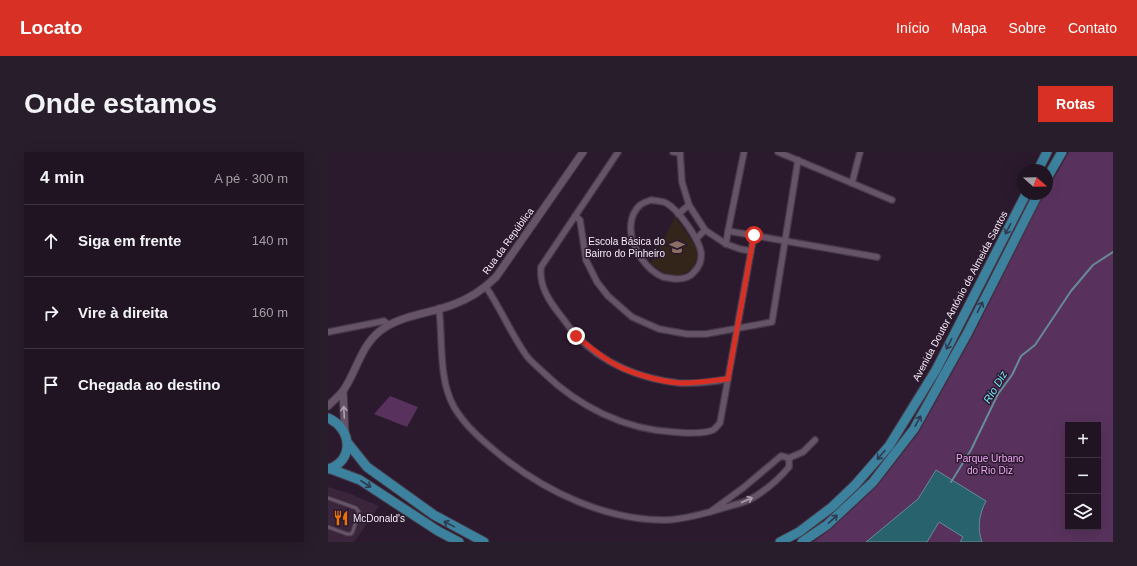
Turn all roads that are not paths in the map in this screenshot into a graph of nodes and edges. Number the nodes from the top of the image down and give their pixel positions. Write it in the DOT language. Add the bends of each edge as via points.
graph roads {
  1 [pos="583,152"];
  2 [pos="618,152"];
  3 [pos="673,152"];
  4 [pos="744,152"];
  5 [pos="778,152"];
  6 [pos="860,152"];
  7 [pos="1047,152"];
  8 [pos="1062,152"];
  9 [pos="680,153"];
  10 [pos="798,160"];
  11 [pos="1041,164"];
  12 [pos="1053,168"];
  13 [pos="852,183"];
  14 [pos="892,200"];
  15 [pos="1023,200"];
  16 [pos="1035,200"];
  17 [pos="689,205"];
  18 [pos="678,214"];
  19 [pos="575,216"];
  20 [pos="705,230"];
  21 [pos="728,231"];
  22 [pos="754,235"];
  23 [pos="696,239"];
  24 [pos="786,240"];
  25 [pos="726,244"];
  26 [pos="751,251"];
  27 [pos="877,257"];
  28 [pos="486,287"];
  29 [pos="440,308"];
  30 [pos="389,325"];
  31 [pos="737,327"];
  32 [pos="328,332"];
  33 [pos="728,379"];
  34 [pos="343,391"];
  35 [pos="328,406"];
  36 [pos="328,418"];
  37 [pos="346,438"];
  38 [pos="815,440"];
  39 [pos="789,458"];
  40 [pos="329,469"];
  41 [pos="328,498"];
  42 [pos="710,512"];
  43 [pos="328,527"];
  44 [pos="460,542"];
  45 [pos="484,542"];
  46 [pos="780,542"];
  47 [pos="802,542"];
  1 -- 28 [label="street, Rua da República" via="506,264"];
  2 -- 19 [label="street"];
  3 -- 9 [label="street"];
  4 -- 21 [label="street"];
  5 -- 10 [label="street"];
  6 -- 13 [label="street"];
  7 -- 11 [label="highway"];
  8 -- 12 [label="highway"];
  9 -- 17 [label="street" via="682,182"];
  10 -- 13 [label="street"];
  10 -- 24 [label="street"];
  13 -- 14 [label="street"];
  15 -- 46 [label="highway, Avenida Doutor António de Almeida Santos, one-way" via="936,370 889,446 832,507 800,532"];
  47 -- 16 [label="highway, Avenida Doutor António de Almeida Santos, one-way" via="827,524 873,482 914,429 967,334"];
  17 -- 18 [label="street"];
  17 -- 20 [label="street"];
  18 -- 23 [label="street"];
  18 -- 23 [label="street" via="666,203 651,200 640,205 632,217 631,232 644,262 664,277 681,279 692,275 699,266 701,253"];
  19 -- 31 [label="street" via="580,220 586,260 597,282 632,318 658,329 687,334 706,334"];
  19 -- 33 [label="street" via="541,267 540,278 558,313 576,336 616,365 658,379 680,383"];
  20 -- 23 [label="street"];
  20 -- 25 [label="street"];
  21 -- 22 [label="street"];
  21 -- 25 [label="street"];
  22 -- 24 [label="street"];
  22 -- 26 [label="street"];
  24 -- 27 [label="street"];
  24 -- 31 [label="street" via="772,322"];
  25 -- 26 [label="street"];
  26 -- 31 [label="street"];
  28 -- 29 [label="street, Rua da República" via="469,298"];
  28 -- 33 [label="street" via="511,333 528,357 555,384 604,415 635,426 665,432 694,433 713,430 720,423"];
  29 -- 30 [label="street, Rua da República"];
  29 -- 42 [label="street" via="443,377 454,406 473,430 509,462 547,487 613,513 668,520"];
  30 -- 32 [label="street" via="384,321"];
  30 -- 34 [label="street, Rua da República" via="368,344"];
  31 -- 33 [label="street"];
  34 -- 35 [label="street"];
  37 -- 34 [label="street, one-way"];
  36 -- 37 [label="highway" via="341,426"];
  37 -- 40 [label="highway" via="343,458"];
  45 -- 37 [label="highway, one-way" via="434,515 367,467"];
  38 -- 39 [label="street" via="803,452"];
  39 -- 42 [label="street" via="781,456"];
  42 -- 39 [label="street, one-way" via="749,500 789,468"];
  40 -- 44 [label="highway, one-way" via="360,480 438,531"];
  41 -- 43 [label="lane" via="356,508 359,512 351,534"];
}
